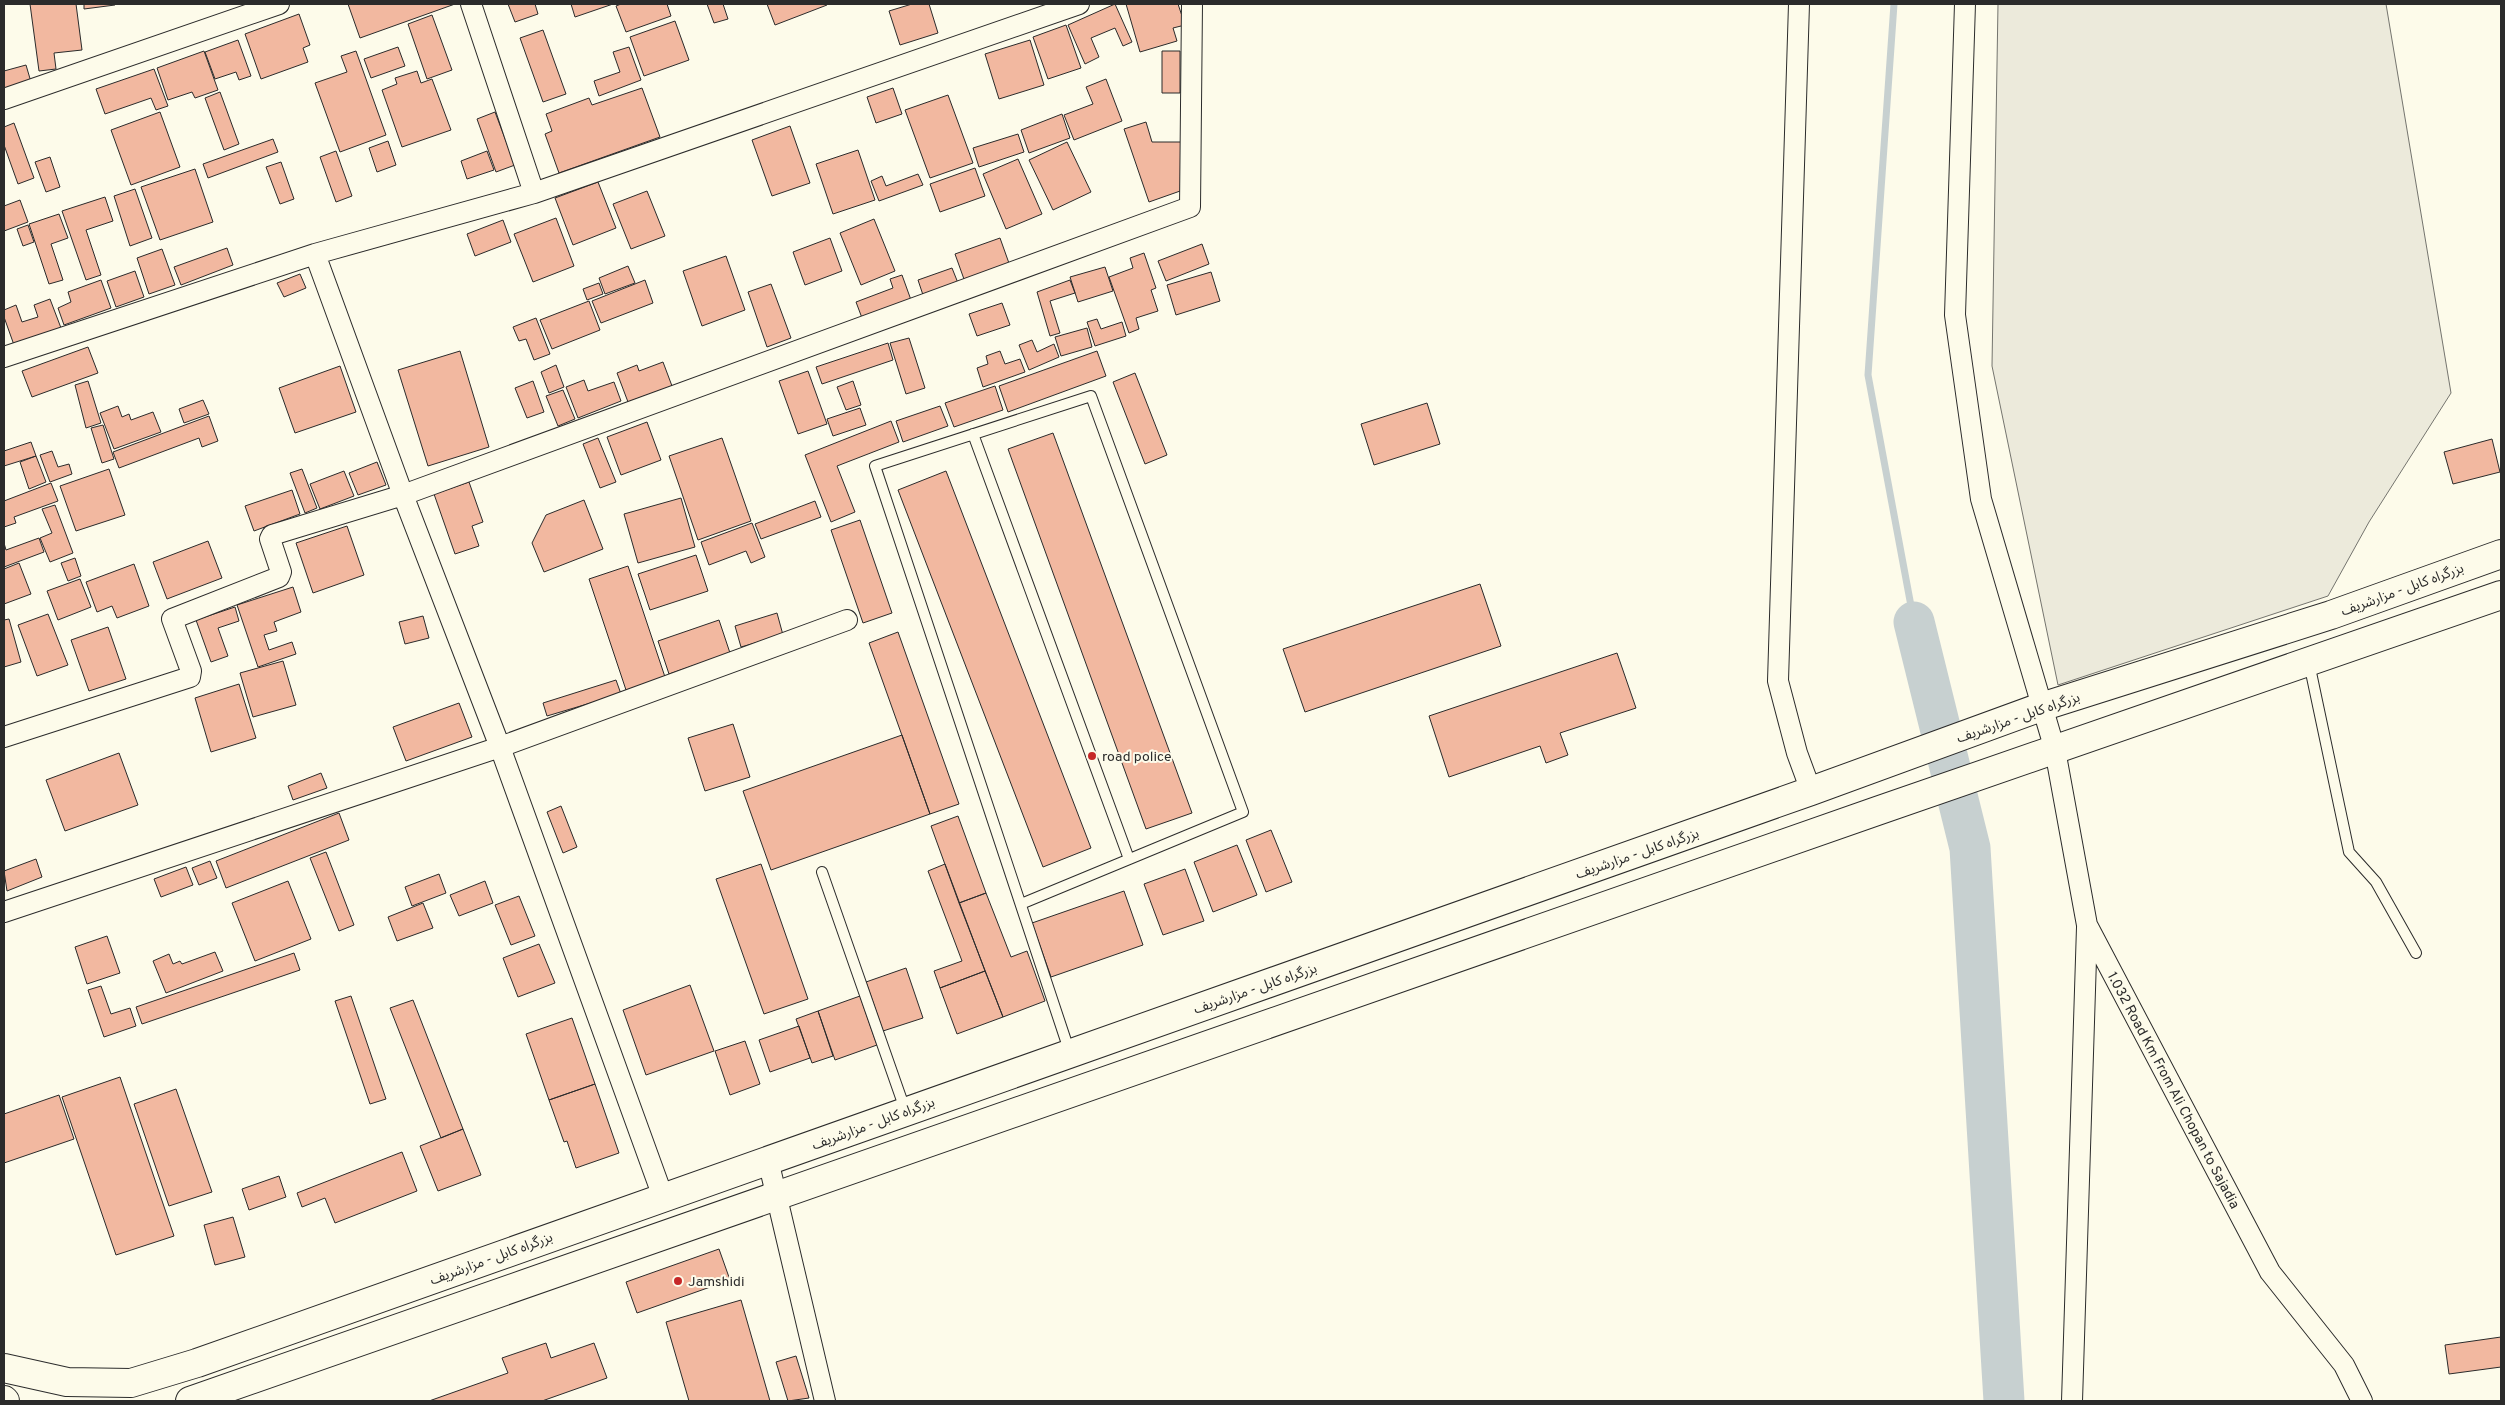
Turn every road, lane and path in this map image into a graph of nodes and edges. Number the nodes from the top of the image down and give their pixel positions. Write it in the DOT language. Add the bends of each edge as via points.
graph roads {
  1 [pos="278,4"];
  2 [pos="471,4"];
  3 [pos="1079,4"];
  4 [pos="1192,4"];
  5 [pos="1798,4"];
  6 [pos="1966,4"];
  7 [pos="4,99"];
  8 [pos="534,193"];
  9 [pos="315,254"];
  10 [pos="4,357"];
  11 [pos="973,434"];
  12 [pos="403,495"];
  13 [pos="2501,554"];
  14 [pos="2501,595"];
  15 [pos="847,620"];
  16 [pos="2309,662"];
  17 [pos="2030,711"];
  18 [pos="4,738"];
  19 [pos="500,747"];
  20 [pos="2046,753"];
  21 [pos="1811,791"];
  22 [pos="1129,859"];
  23 [pos="822,872"];
  24 [pos="1021,904"];
  25 [pos="4,912"];
  26 [pos="2087,925"];
  27 [pos="2416,953"];
  28 [pos="1070,1054"];
  29 [pos="906,1112"];
  30 [pos="768,1160"];
  31 [pos="777,1196"];
  32 [pos="663,1197"];
  33 [pos="4,1368"];
  34 [pos="190,1401"];
  35 [pos="825,1401"];
  36 [pos="2072,1401"];
  37 [pos="2362,1401"];
  1 -- 7 [label="street"];
  2 -- 8 [label="street"];
  3 -- 8 [label="street"];
  4 -- 12 [label="street" via="1190,207"];
  5 -- 21 [label="street" via="1778,681"];
  6 -- 17 [label="street, 1.032 Road Km From Ali Chopan to Sajadia" via="1955,315 1981,500"];
  8 -- 9 [label="street"];
  9 -- 10 [label="street"];
  9 -- 12 [label="street"];
  11 -- 22 [label="lane"];
  11 -- 22 [label="lane" via="1090,396 1104,433 1243,812"];
  11 -- 24 [label="lane" via="875,466"];
  12 -- 18 [label="street" via="270,536 282,572 279,577 172,620 191,671 190,677"];
  12 -- 19 [label="street"];
  13 -- 17 [label="highway, بزرگراه کابل - مزارشریف" via="2331,615"];
  14 -- 16 [label="highway"];
  15 -- 19 [label="street"];
  16 -- 20 [label="highway"];
  16 -- 27 [label="lane" via="2350,852 2376,882"];
  17 -- 20 [label="street, 1.032 Road Km From Ali Chopan to Sajadia"];
  17 -- 21 [label="highway, بزرگراه کابل - مزارشریف"];
  19 -- 25 [label="street"];
  19 -- 32 [label="street"];
  20 -- 26 [label="street, 1.032 Road Km From Ali Chopan to Sajadia"];
  20 -- 31 [label="highway"];
  21 -- 28 [label="highway, بزرگراه کابل - مزارشریف"];
  22 -- 24 [label="lane"];
  23 -- 29 [label="lane"];
  24 -- 28 [label="lane"];
  26 -- 36 [label="street"];
  26 -- 37 [label="street, 1.032 Road Km From Ali Chopan to Sajadia" via="2270,1272 2344,1365"];
  28 -- 29 [label="highway, بزرگراه کابل - مزارشریف"];
  29 -- 30 [label="highway, بزرگراه کابل - مزارشریف"];
  30 -- 31 [label="street"];
  30 -- 32 [label="highway, بزرگراه کابل - مزارشریف"];
  31 -- 34 [label="highway"];
  31 -- 35 [label="street"];
  32 -- 33 [label="highway, بزرگراه کابل - مزارشریف" via="131,1384 67,1382"];
}
